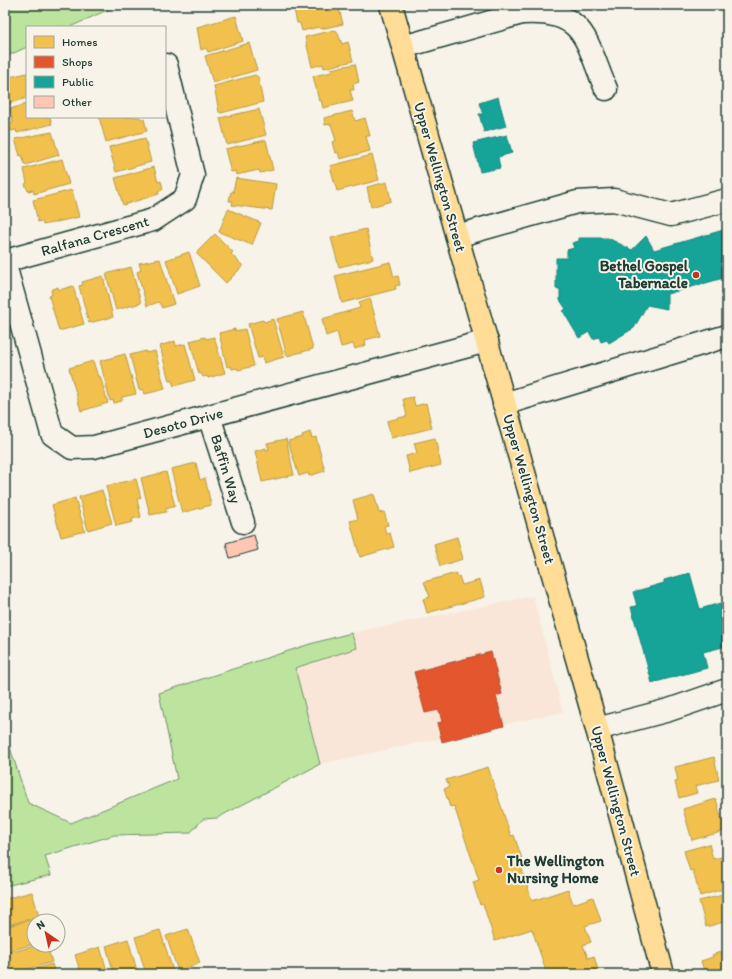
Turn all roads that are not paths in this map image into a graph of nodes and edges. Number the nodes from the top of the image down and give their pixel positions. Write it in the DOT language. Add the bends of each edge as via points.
graph roads {
  1 [pos="392,5"];
  2 [pos="403,46"];
  3 [pos="166,65"];
  4 [pos="606,90"];
  5 [pos="727,200"];
  6 [pos="457,236"];
  7 [pos="5,261"];
  8 [pos="5,265"];
  9 [pos="727,336"];
  10 [pos="487,341"];
  11 [pos="504,404"];
  12 [pos="209,416"];
  13 [pos="242,522"];
  14 [pos="727,690"];
  15 [pos="597,730"];
  16 [pos="663,974"];
  1 -- 2 [label="main road, Upper Wellington Street"];
  2 -- 4 [label="street" via="522,13 554,14 571,20 583,33"];
  2 -- 6 [label="main road, Upper Wellington Street"];
  3 -- 7 [label="street, Ralfana Crescent" via="193,175 184,199 153,220"];
  5 -- 6 [label="street" via="671,215 614,200 577,202"];
  6 -- 10 [label="main road, Upper Wellington Street"];
  8 -- 12 [label="street, Desoto Drive" via="52,434 72,448 94,447"];
  9 -- 11 [label="street"];
  10 -- 11 [label="main road, Upper Wellington Street"];
  10 -- 12 [label="street, Desoto Drive"];
  11 -- 15 [label="main road, Upper Wellington Street"];
  12 -- 13 [label="street, Baffin Way"];
  14 -- 15 [label="street" via="669,710"];
  15 -- 16 [label="main road, Upper Wellington Street"];
}
